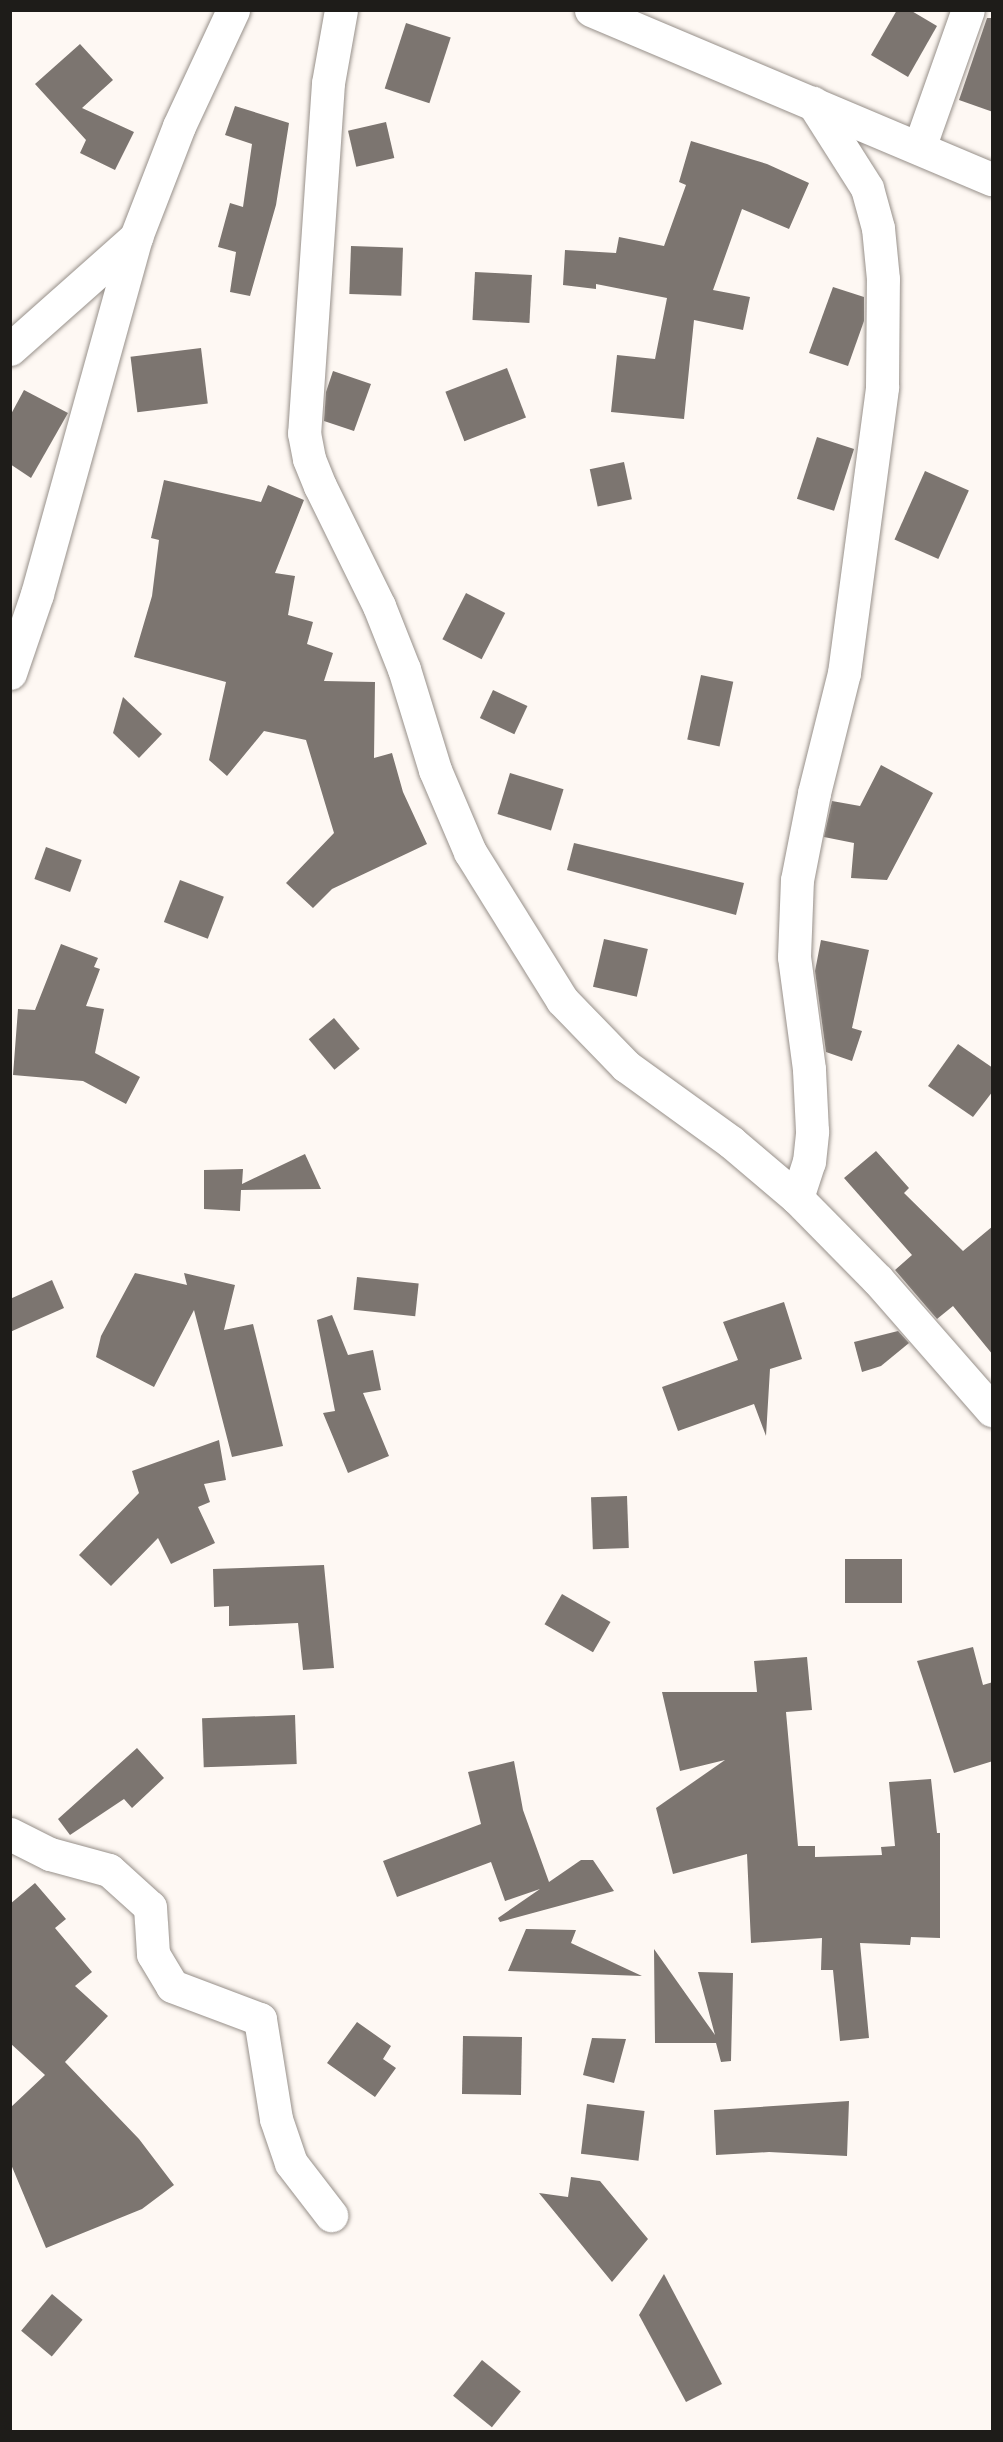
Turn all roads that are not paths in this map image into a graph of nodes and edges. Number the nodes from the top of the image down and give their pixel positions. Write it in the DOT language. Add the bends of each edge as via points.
graph roads {
  1 [pos="234,10"];
  2 [pos="342,10"];
  3 [pos="591,10"];
  4 [pos="968,10"];
  5 [pos="813,102"];
  6 [pos="919,148"];
  7 [pos="993,179"];
  8 [pos="136,237"];
  9 [pos="10,349"];
  10 [pos="10,674"];
  11 [pos="797,1198"];
  12 [pos="993,1410"];
  13 [pos="10,1834"];
  14 [pos="331,2215"];
  1 -- 8 [label="street" via="179,126"];
  2 -- 11 [label="street" via="328,83 308,354 304,433 309,459 379,606 404,669 435,770 470,852 525,944 562,1000 626,1066 730,1142"];
  3 -- 5 [label="street"];
  4 -- 6 [label="street"];
  5 -- 6 [label="street"];
  5 -- 11 [label="street" via="867,188 878,228 883,279 882,387 844,673 797,880 794,957 813,1131 809,1162"];
  6 -- 7 [label="street"];
  8 -- 9 [label="street"];
  8 -- 10 [label="street" via="37,594"];
  11 -- 12 [label="street" via="878,1280"];
  13 -- 14 [label="street" via="50,1854 109,1869 150,1907 153,1954 172,1986 260,2019 276,2119 291,2163"];
}
